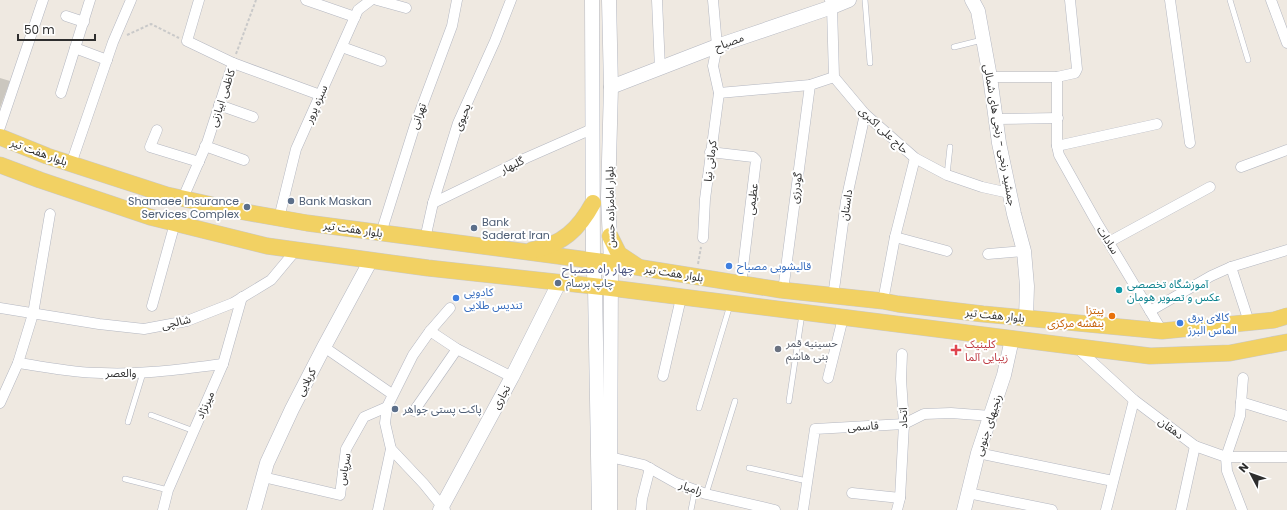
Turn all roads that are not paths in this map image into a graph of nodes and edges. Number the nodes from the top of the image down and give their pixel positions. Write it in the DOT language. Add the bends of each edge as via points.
graph roads {
  1 [pos="43,0"];
  2 [pos="90,0"];
  3 [pos="131,0"];
  4 [pos="198,0"];
  5 [pos="306,0"];
  6 [pos="371,0"];
  7 [pos="377,0"];
  8 [pos="457,0"];
  9 [pos="511,0"];
  10 [pos="592,0"];
  11 [pos="609,0"];
  12 [pos="657,0"];
  13 [pos="713,0"];
  14 [pos="849,0"];
  15 [pos="865,0"];
  16 [pos="972,0"];
  17 [pos="1070,0"];
  18 [pos="1170,0"];
  19 [pos="1230,0"];
  20 [pos="1271,0"];
  21 [pos="831,4"];
  22 [pos="406,8"];
  23 [pos="66,16"];
  24 [pos="355,18"];
  25 [pos="84,22"];
  26 [pos="983,40"];
  27 [pos="1287,43"];
  28 [pos="717,46"];
  29 [pos="342,47"];
  30 [pos="954,47"];
  31 [pos="75,48"];
  32 [pos="107,60"];
  33 [pos="1248,60"];
  34 [pos="381,61"];
  35 [pos="233,63"];
  36 [pos="870,63"];
  37 [pos="660,69"];
  38 [pos="834,77"];
  39 [pos="990,77"];
  40 [pos="1057,77"];
  41 [pos="810,85"];
  42 [pos="611,87"];
  43 [pos="61,93"];
  44 [pos="719,93"];
  45 [pos="320,95"];
  46 [pos="219,105"];
  47 [pos="865,114"];
  48 [pos="253,118"];
  49 [pos="1058,118"];
  50 [pos="996,119"];
  51 [pos="1157,124"];
  52 [pos="0,127"];
  53 [pos="592,129"];
  54 [pos="157,130"];
  55 [pos="0,137"];
  56 [pos="1190,143"];
  57 [pos="21,146"];
  58 [pos="205,146"];
  59 [pos="1057,146"];
  60 [pos="950,147"];
  61 [pos="1287,150"];
  62 [pos="710,152"];
  63 [pos="47,156"];
  64 [pos="915,158"];
  65 [pos="244,160"];
  66 [pos="199,162"];
  67 [pos="71,164"];
  68 [pos="5,167"];
  69 [pos="1241,167"];
  70 [pos="947,174"];
  71 [pos="40,180"];
  72 [pos="1210,187"];
  73 [pos="1010,193"];
  74 [pos="183,198"];
  75 [pos="433,203"];
  76 [pos="592,203"];
  77 [pos="50,214"];
  78 [pos="279,218"];
  79 [pos="175,223"];
  80 [pos="382,233"];
  81 [pos="610,236"];
  82 [pos="895,237"];
  83 [pos="702,238"];
  84 [pos="425,239"];
  85 [pos="1109,242"];
  86 [pos="296,250"];
  87 [pos="1287,250"];
  88 [pos="947,251"];
  89 [pos="1024,251"];
  90 [pos="519,252"];
  91 [pos="988,254"];
  92 [pos="371,260"];
  93 [pos="593,262"];
  94 [pos="611,263"];
  95 [pos="1231,266"];
  96 [pos="640,268"];
  97 [pos="559,283"];
  98 [pos="741,284"];
  99 [pos="595,287"];
  100 [pos="611,288"];
  101 [pos="783,291"];
  102 [pos="242,297"];
  103 [pos="833,297"];
  104 [pos="681,298"];
  105 [pos="890,302"];
  106 [pos="731,304"];
  107 [pos="152,306"];
  108 [pos="0,308"];
  109 [pos="450,308"];
  110 [pos="944,309"];
  111 [pos="1150,311"];
  112 [pos="802,313"];
  113 [pos="33,314"];
  114 [pos="1287,316"];
  115 [pos="843,318"];
  116 [pos="1026,318"];
  117 [pos="1249,322"];
  118 [pos="894,325"];
  119 [pos="940,331"];
  120 [pos="1162,331"];
  121 [pos="430,332"];
  122 [pos="1012,339"];
  123 [pos="1287,342"];
  124 [pos="324,347"];
  125 [pos="1076,347"];
  126 [pos="457,349"];
  127 [pos="902,354"];
  128 [pos="18,363"];
  129 [pos="223,364"];
  130 [pos="143,373"];
  131 [pos="663,376"];
  132 [pos="512,377"];
  133 [pos="828,378"];
  134 [pos="1243,378"];
  135 [pos="392,394"];
  136 [pos="1134,400"];
  137 [pos="734,401"];
  138 [pos="789,401"];
  139 [pos="1241,402"];
  140 [pos="0,403"];
  141 [pos="387,407"];
  142 [pos="699,408"];
  143 [pos="414,411"];
  144 [pos="151,415"];
  145 [pos="991,416"];
  146 [pos="1287,416"];
  147 [pos="128,422"];
  148 [pos="904,424"];
  149 [pos="194,431"];
  150 [pos="1195,446"];
  151 [pos="391,449"];
  152 [pos="978,453"];
  153 [pos="610,457"];
  154 [pos="1226,457"];
  155 [pos="1287,457"];
  156 [pos="650,468"];
  157 [pos="749,468"];
  158 [pos="263,477"];
  159 [pos="125,479"];
  160 [pos="807,481"];
  161 [pos="1113,481"];
  162 [pos="168,490"];
  163 [pos="695,490"];
  164 [pos="852,493"];
  165 [pos="968,493"];
  166 [pos="706,494"];
  167 [pos="900,498"];
  168 [pos="736,505"];
  169 [pos="442,509"];
  170 [pos="163,510"];
  171 [pos="254,510"];
  172 [pos="378,510"];
  173 [pos="599,510"];
  174 [pos="610,510"];
  175 [pos="641,510"];
  176 [pos="691,510"];
  177 [pos="774,510"];
  178 [pos="803,510"];
  179 [pos="897,510"];
  180 [pos="964,510"];
  181 [pos="1052,510"];
  182 [pos="1106,510"];
  183 [pos="1181,510"];
  184 [pos="1242,510"];
  1 -- 52 [label="street"];
  2 -- 25 [label="street"];
  3 -- 32 [label="street"];
  4 -- 35 [label="street, کاظمی ابیازنی" via="187,41"];
  5 -- 24 [label="street"];
  6 -- 24 [label="street, سبزه پرور" via="358,10"];
  7 -- 22 [label="street"];
  8 -- 80 [label="street, تهرانی" via="452,26 415,125"];
  9 -- 75 [label="street, یحیوی" via="495,42 458,122"];
  10 -- 53 [label="street, بلوار امامزاده حسن"];
  11 -- 42 [label="street, بلوار امامزاده حسن"];
  12 -- 37 [label="street"];
  13 -- 28 [label="street, کرمانی نیا"];
  14 -- 21 [label="street, مصباح"];
  15 -- 36 [label="lane"];
  16 -- 26 [label="street, جمشید رنجی - رنجی های شمالی" via="978,11"];
  17 -- 40 [label="street" via="1077,69 1075,73"];
  18 -- 56 [label="street"];
  19 -- 33 [label="lane"];
  20 -- 27 [label="street"];
  21 -- 28 [label="street, مصباح"];
  21 -- 38 [label="street"];
  23 -- 25 [label="street"];
  24 -- 29 [label="street, سبزه پرور"];
  25 -- 31 [label="street"];
  26 -- 30 [label="lane"];
  26 -- 39 [label="street, جمشید رنجی - رنجی های شمالی"];
  28 -- 37 [label="street, مصباح"];
  28 -- 44 [label="street, کرمانی نیا" via="713,66"];
  29 -- 34 [label="street"];
  29 -- 45 [label="street, سبزه پرور"];
  31 -- 32 [label="street"];
  31 -- 43 [label="street"];
  32 -- 67 [label="street"];
  35 -- 45 [label="street"];
  35 -- 46 [label="street, کاظمی ابیازنی"];
  37 -- 42 [label="street, مصباح"];
  38 -- 41 [label="street"];
  38 -- 47 [label="street, حاج علی اکبری"];
  39 -- 40 [label="street"];
  39 -- 50 [label="street, جمشید رنجی - رنجی های شمالی"];
  40 -- 49 [label="street"];
  41 -- 44 [label="street"];
  41 -- 101 [label="street, گودرزی"];
  42 -- 81 [label="street, بلوار امامزاده حسن" via="608,198"];
  44 -- 62 [label="street, کرمانی نیا"];
  45 -- 78 [label="street, سبزه پرور" via="296,149"];
  46 -- 48 [label="street"];
  46 -- 58 [label="street, کاظمی ابیازنی"];
  47 -- 64 [label="street, حاج علی اکبری"];
  47 -- 103 [label="street, داستان" via="846,201"];
  49 -- 50 [label="street"];
  49 -- 59 [label="street"];
  50 -- 73 [label="street, جمشید رنجی - رنجی های شمالی"];
  51 -- 59 [label="street"];
  53 -- 75 [label="street, گلبهار"];
  53 -- 76 [label="street, بلوار امامزاده حسن"];
  54 -- 66 [label="street" via="150,147"];
  55 -- 57 [label="main road, بلوار هفت تیر"];
  57 -- 63 [label="main road, بلوار هفت تیر"];
  57 -- 68 [label="main road" via="25,159 22,165 16,168"];
  58 -- 65 [label="street"];
  58 -- 66 [label="street, کاظمی ابیازنی"];
  59 -- 85 [label="street, سادات" via="1059,155"];
  60 -- 70 [label="lane"];
  61 -- 69 [label="street"];
  62 -- 83 [label="street, کرمانی نیا"];
  62 -- 98 [label="street, عظیمی" via="753,157 756,160"];
  63 -- 67 [label="main road, بلوار هفت تیر"];
  63 -- 71 [label="main road" via="40,160 36,168"];
  64 -- 70 [label="street, حاج علی اکبری"];
  64 -- 82 [label="street"];
  66 -- 74 [label="street, کاظمی ابیازنی"];
  67 -- 74 [label="main road, بلوار هفت تیر"];
  68 -- 71 [label="main road, بلوار هفت تیر"];
  70 -- 73 [label="street, حاج علی اکبری" via="982,187"];
  71 -- 79 [label="main road, بلوار هفت تیر"];
  72 -- 85 [label="street"];
  73 -- 89 [label="street, جمشید رنجی - رنجی های شمالی"];
  74 -- 78 [label="main road, بلوار هفت تیر"];
  75 -- 84 [label="street, یحیوی"];
  76 -- 90 [label="main road" via="585,218 564,238 553,245"];
  76 -- 93 [label="street, بلوار امامزاده حسن"];
  77 -- 113 [label="street"];
  78 -- 80 [label="main road, بلوار هفت تیر"];
  79 -- 86 [label="main road, بلوار هفت تیر" via="267,246"];
  79 -- 107 [label="street"];
  80 -- 84 [label="main road, بلوار هفت تیر"];
  81 -- 94 [label="street, بلوار امامزاده حسن"];
  81 -- 96 [label="main road" via="619,254"];
  82 -- 88 [label="street"];
  82 -- 105 [label="street"];
  84 -- 90 [label="main road, بلوار هفت تیر"];
  85 -- 111 [label="street, سادات"];
  86 -- 92 [label="main road, بلوار هفت تیر"];
  86 -- 102 [label="street, شالچی" via="270,280"];
  87 -- 95 [label="street"];
  89 -- 91 [label="street"];
  89 -- 116 [label="street, جمشید رنجی - رنجی های شمالی"];
  90 -- 93 [label="main road, بلوار هفت تیر"];
  92 -- 97 [label="main road, بلوار هفت تیر"];
  92 -- 124 [label="street, کربلایی"];
  93 -- 94 [label="main road, بلوار هفت تیر"];
  93 -- 99 [label="street, بلوار امامزاده حسن"];
  94 -- 96 [label="main road, بلوار هفت تیر"];
  94 -- 100 [label="street, بلوار امامزاده حسن"];
  95 -- 111 [label="street"];
  95 -- 117 [label="street"];
  96 -- 98 [label="main road, بلوار هفت تیر"];
  97 -- 99 [label="main road, بلوار هفت تیر"];
  97 -- 132 [label="street, نجاری"];
  98 -- 101 [label="main road, بلوار هفت تیر"];
  99 -- 100 [label="main road, بلوار هفت تیر"];
  99 -- 173 [label="street, بلوار امامزاده حسن"];
  100 -- 104 [label="main road, بلوار هفت تیر"];
  100 -- 153 [label="street, بلوار امامزاده حسن"];
  101 -- 103 [label="main road, بلوار هفت تیر"];
  102 -- 113 [label="street, شالچی" via="187,321 144,329"];
  102 -- 129 [label="street, میرنژاد"];
  103 -- 105 [label="main road, بلوار هفت تیر"];
  104 -- 106 [label="main road, بلوار هفت تیر"];
  104 -- 131 [label="street"];
  105 -- 110 [label="main road, بلوار هفت تیر"];
  105 -- 118 [label="main road" via="906,310 908,315"];
  106 -- 112 [label="main road, بلوار هفت تیر"];
  106 -- 142 [label="lane"];
  108 -- 113 [label="street, شالچی"];
  109 -- 121 [label="street"];
  110 -- 116 [label="main road, بلوار هفت تیر"];
  110 -- 119 [label="main road" via="931,318"];
  111 -- 120 [label="street, سادات"];
  112 -- 115 [label="main road, بلوار هفت تیر"];
  112 -- 138 [label="lane"];
  113 -- 128 [label="street"];
  114 -- 117 [label="main road, بلوار هفت تیر"];
  115 -- 118 [label="main road, بلوار هفت تیر"];
  115 -- 133 [label="street"];
  116 -- 120 [label="main road, بلوار هفت تیر"];
  117 -- 120 [label="main road, بلوار هفت تیر"];
  118 -- 119 [label="main road, بلوار هفت تیر"];
  119 -- 122 [label="main road, بلوار هفت تیر"];
  121 -- 126 [label="street"];
  121 -- 135 [label="street" via="413,355"];
  122 -- 125 [label="main road, بلوار هفت تیر"];
  122 -- 145 [label="street, رنجیهای جنوبی"];
  123 -- 125 [label="main road, بلوار هفت تیر" via="1230,353 1150,356"];
  124 -- 135 [label="street"];
  124 -- 158 [label="street, کربلایی" via="292,409"];
  125 -- 136 [label="street, دهقان"];
  126 -- 132 [label="street"];
  126 -- 143 [label="street"];
  127 -- 148 [label="street, اتحاد"];
  128 -- 130 [label="street, والعصر" via="62,370"];
  128 -- 140 [label="street"];
  129 -- 130 [label="street, والعصر"];
  129 -- 149 [label="street, میرنژاد"];
  130 -- 147 [label="lane"];
  132 -- 169 [label="street, نجاری"];
  134 -- 139 [label="street"];
  135 -- 141 [label="street"];
  136 -- 150 [label="street, دهقان"];
  136 -- 161 [label="street"];
  137 -- 166 [label="lane"];
  139 -- 146 [label="street"];
  139 -- 154 [label="street" via="1240,416"];
  141 -- 151 [label="street" via="386,424"];
  141 -- 158 [label="street, سرپاس" via="364,418 346,450 340,495"];
  144 -- 149 [label="lane"];
  145 -- 148 [label="street, قاسمی" via="924,414"];
  145 -- 152 [label="street, رنجیهای جنوبی"];
  148 -- 160 [label="street, قاسمی" via="814,429"];
  148 -- 167 [label="street, اتحاد"];
  149 -- 162 [label="street, میرنژاد"];
  150 -- 154 [label="street, دهقان"];
  150 -- 183 [label="street"];
  151 -- 169 [label="street" via="424,484"];
  151 -- 172 [label="street"];
  152 -- 161 [label="street"];
  152 -- 165 [label="street, رنجیهای جنوبی"];
  153 -- 156 [label="street, زامیار"];
  153 -- 174 [label="street, بلوار امامزاده حسن"];
  154 -- 155 [label="street, دهقان"];
  154 -- 184 [label="street" via="1227,471"];
  156 -- 163 [label="street, زامیار" via="676,483"];
  156 -- 175 [label="street"];
  157 -- 160 [label="lane"];
  158 -- 171 [label="street, کربلایی"];
  159 -- 162 [label="lane"];
  160 -- 178 [label="street, قاسمی"];
  161 -- 182 [label="street"];
  162 -- 170 [label="street, میرنژاد"];
  163 -- 166 [label="street, زامیار"];
  163 -- 176 [label="lane"];
  164 -- 167 [label="street"];
  165 -- 180 [label="street, رنجیهای جنوبی"];
  165 -- 181 [label="street"];
  166 -- 168 [label="street, زامیار"];
  167 -- 179 [label="street, اتحاد"];
  168 -- 177 [label="street, زامیار"];
}
